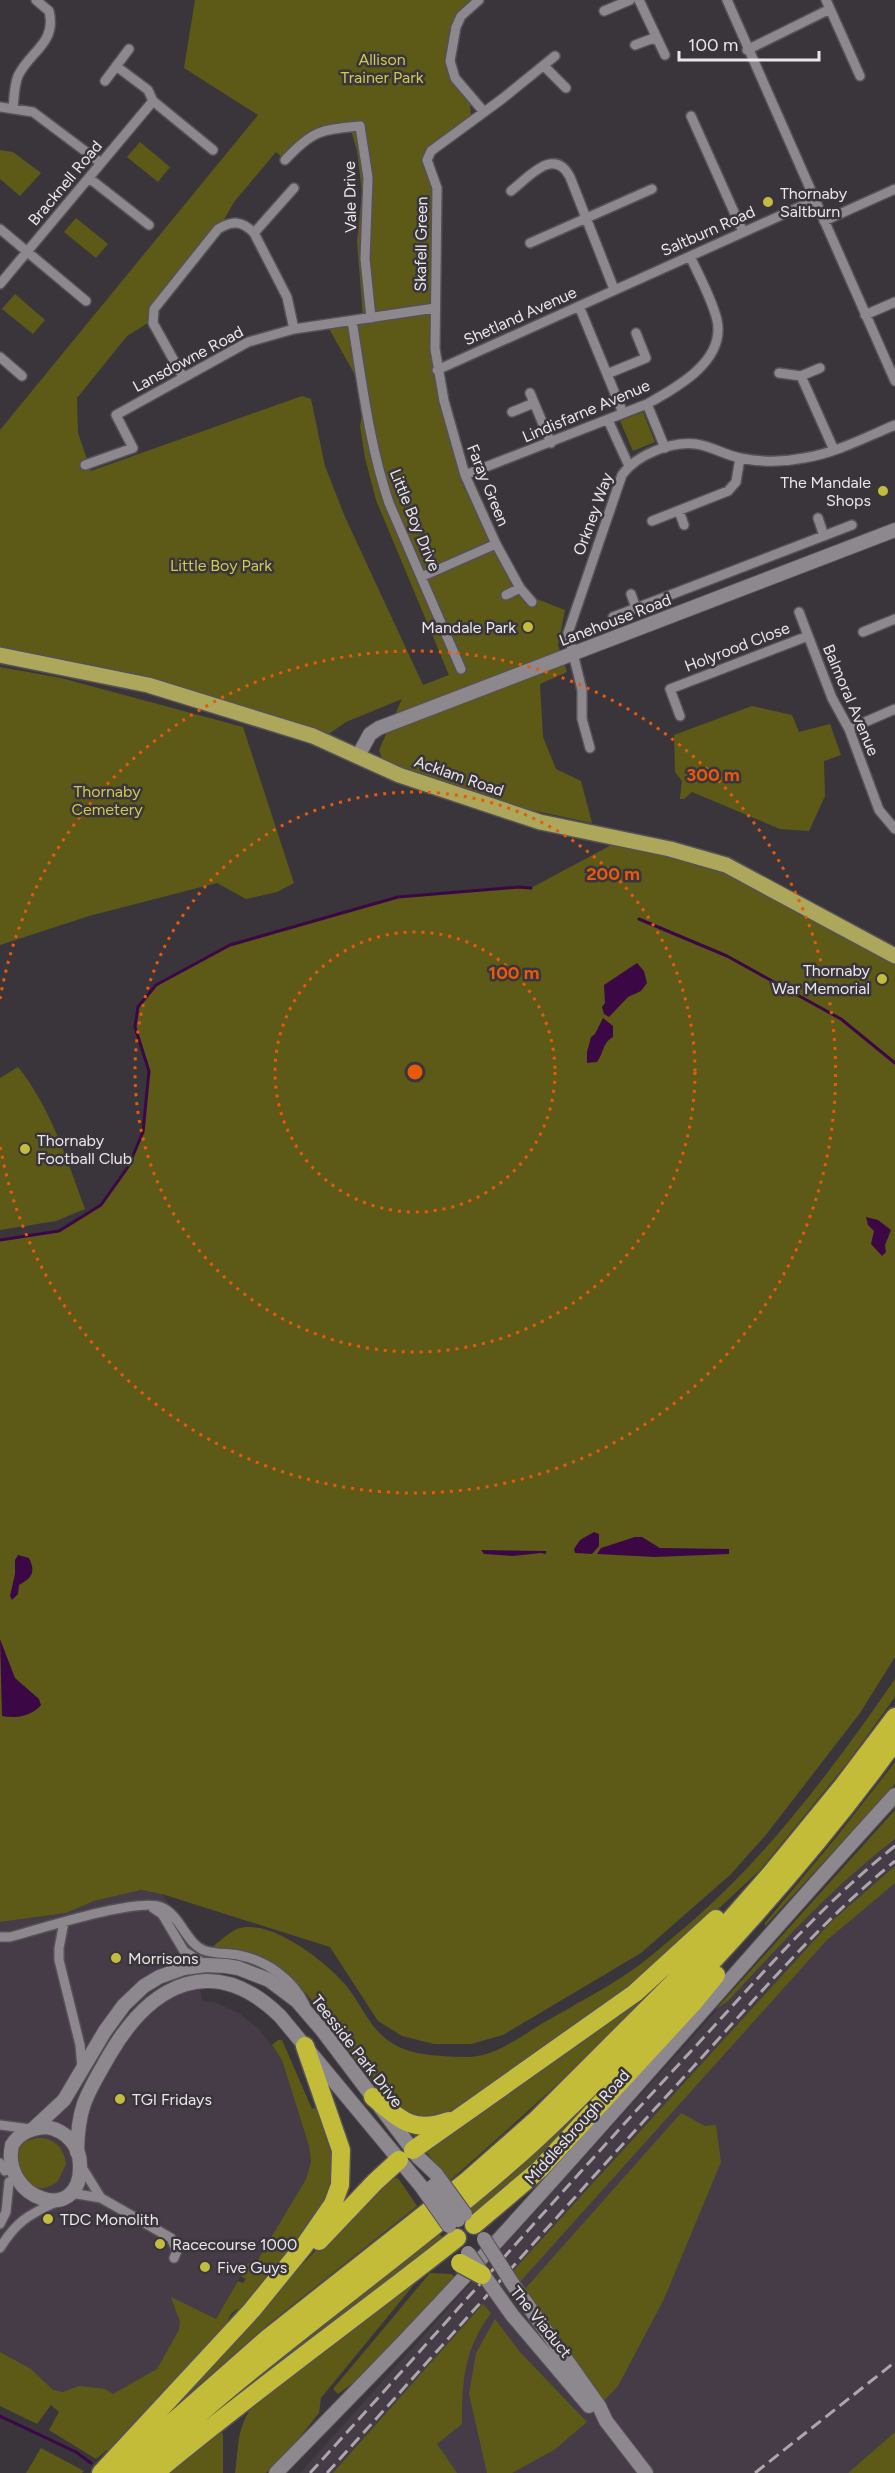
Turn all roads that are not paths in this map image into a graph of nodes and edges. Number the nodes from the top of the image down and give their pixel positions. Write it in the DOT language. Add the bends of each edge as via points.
graph roads {
  1 [pos="36,0"];
  2 [pos="479,0"];
  3 [pos="630,0"];
  4 [pos="639,0"];
  5 [pos="727,0"];
  6 [pos="828,5"];
  7 [pos="604,11"];
  8 [pos="658,40"];
  9 [pos="635,45"];
  10 [pos="129,49"];
  11 [pos="747,50"];
  12 [pos="665,55"];
  13 [pos="555,56"];
  14 [pos="116,66"];
  15 [pos="544,66"];
  16 [pos="860,76"];
  17 [pos="105,81"];
  18 [pos="566,88"];
  19 [pos="153,101"];
  20 [pos="0,107"];
  21 [pos="13,109"];
  22 [pos="484,112"];
  23 [pos="691,116"];
  24 [pos="213,150"];
  25 [pos="285,160"];
  26 [pos="101,163"];
  27 [pos="89,178"];
  28 [pos="294,188"];
  29 [pos="651,189"];
  30 [pos="895,189"];
  31 [pos="511,191"];
  32 [pos="815,200"];
  33 [pos="585,220"];
  34 [pos="824,220"];
  35 [pos="149,225"];
  36 [pos="0,229"];
  37 [pos="743,232"];
  38 [pos="254,233"];
  39 [pos="530,243"];
  40 [pos="27,251"];
  41 [pos="690,256"];
  42 [pos="0,284"];
  43 [pos="614,290"];
  44 [pos="86,302"];
  45 [pos="895,302"];
  46 [pos="579,306"];
  47 [pos="435,308"];
  48 [pos="865,315"];
  49 [pos="371,318"];
  50 [pos="352,321"];
  51 [pos="294,329"];
  52 [pos="636,333"];
  53 [pos="0,357"];
  54 [pos="820,368"];
  55 [pos="437,370"];
  56 [pos="779,373"];
  57 [pos="607,375"];
  58 [pos="22,376"];
  59 [pos="801,376"];
  60 [pos="183,377"];
  61 [pos="895,381"];
  62 [pos="530,393"];
  63 [pos="534,403"];
  64 [pos="647,404"];
  65 [pos="512,412"];
  66 [pos="623,413"];
  67 [pos="608,420"];
  68 [pos="895,425"];
  69 [pos="551,442"];
  70 [pos="665,448"];
  71 [pos="834,450"];
  72 [pos="740,458"];
  73 [pos="85,465"];
  74 [pos="629,466"];
  75 [pos="465,476"];
  76 [pos="679,511"];
  77 [pos="818,518"];
  78 [pos="652,520"];
  79 [pos="684,525"];
  80 [pos="852,525"];
  81 [pos="895,530"];
  82 [pos="824,536"];
  83 [pos="496,544"];
  84 [pos="729,573"];
  85 [pos="421,577"];
  86 [pos="520,588"];
  87 [pos="736,591"];
  88 [pos="631,594"];
  89 [pos="506,595"];
  90 [pos="532,602"];
  91 [pos="636,608"];
  92 [pos="799,612"];
  93 [pos="613,617"];
  94 [pos="895,618"];
  95 [pos="863,632"];
  96 [pos="808,636"];
  97 [pos="573,653"];
  98 [pos="0,655"];
  99 [pos="461,669"];
  100 [pos="895,709"];
  101 [pos="680,716"];
  102 [pos="849,729"];
  103 [pos="590,748"];
  104 [pos="358,756"];
  105 [pos="895,829"];
  106 [pos="895,956"];
  107 [pos="895,1717"];
  108 [pos="895,1741"];
  109 [pos="895,1795"];
  110 [pos="804,1834"];
  111 [pos="785,1879"];
  112 [pos="148,1905"];
  113 [pos="64,1922"];
  114 [pos="0,1937"];
  115 [pos="206,1965"];
  116 [pos="309,2015"];
  117 [pos="306,2046"];
  118 [pos="82,2068"];
  119 [pos="373,2097"];
  120 [pos="456,2119"];
  121 [pos="0,2125"];
  122 [pos="32,2129"];
  123 [pos="410,2156"];
  124 [pos="79,2158"];
  125 [pos="5,2172"];
  126 [pos="67,2195"];
  127 [pos="101,2198"];
  128 [pos="0,2223"];
  129 [pos="467,2228"];
  130 [pos="0,2248"];
  131 [pos="174,2258"];
  132 [pos="464,2258"];
  133 [pos="426,2262"];
  134 [pos="482,2275"];
  135 [pos="276,2282"];
  136 [pos="606,2421"];
  137 [pos="101,2473"];
  138 [pos="115,2473"];
  139 [pos="135,2473"];
  140 [pos="155,2473"];
  141 [pos="276,2473"];
  142 [pos="646,2473"];
  1 -- 21 [label="street" via="49,11 51,28 18,77"];
  2 -- 22 [label="street" via="461,16 450,61 455,78"];
  3 -- 7 [label="street"];
  4 -- 8 [label="street"];
  5 -- 11 [label="street"];
  6 -- 11 [label="street"];
  6 -- 16 [label="street"];
  8 -- 9 [label="street"];
  8 -- 12 [label="street"];
  10 -- 14 [label="street"];
  11 -- 32 [label="street"];
  13 -- 15 [label="street, Skafell Green"];
  14 -- 17 [label="street"];
  14 -- 19 [label="street" via="148,90"];
  15 -- 18 [label="street"];
  15 -- 22 [label="street, Skafell Green"];
  19 -- 24 [label="street"];
  19 -- 26 [label="street, Bracknell Road"];
  20 -- 21 [label="street"];
  21 -- 26 [label="street" via="33,112 47,120"];
  22 -- 47 [label="street, Skafell Green" via="430,151 427,160 436,188"];
  23 -- 37 [label="street"];
  25 -- 49 [label="street, Vale Drive" via="314,133 360,126 368,178 365,259"];
  26 -- 27 [label="street, Bracknell Road"];
  27 -- 35 [label="street"];
  27 -- 40 [label="street, Bracknell Road"];
  28 -- 38 [label="street"];
  29 -- 33 [label="street"];
  30 -- 34 [label="street"];
  31 -- 33 [label="street" via="546,164 561,165 570,177"];
  32 -- 34 [label="street"];
  32 -- 37 [label="street, Saltburn Road"];
  33 -- 39 [label="street"];
  33 -- 43 [label="street"];
  34 -- 48 [label="street"];
  36 -- 40 [label="street"];
  37 -- 41 [label="street, Saltburn Road"];
  38 -- 51 [label="street" via="287,297"];
  38 -- 60 [label="street" via="237,222 218,229 154,309 153,323"];
  40 -- 42 [label="street, Bracknell Road"];
  40 -- 44 [label="street"];
  41 -- 43 [label="street, Saltburn Road"];
  41 -- 64 [label="street, Lindisfarne Avenue" via="717,321 717,342 699,369"];
  43 -- 46 [label="street, Shetland Avenue"];
  45 -- 48 [label="street"];
  46 -- 55 [label="street, Shetland Avenue"];
  46 -- 57 [label="street"];
  47 -- 49 [label="street, Lansdowne Road"];
  47 -- 55 [label="street, Skafell Green"];
  48 -- 61 [label="street"];
  49 -- 50 [label="street, Lansdowne Road"];
  50 -- 51 [label="street, Lansdowne Road"];
  50 -- 85 [label="street, Little Boy Drive" via="376,461"];
  51 -- 60 [label="street, Lansdowne Road" via="248,342"];
  52 -- 57 [label="street" via="646,358"];
  53 -- 58 [label="street"];
  54 -- 59 [label="street"];
  55 -- 75 [label="street, Faray Green"];
  56 -- 59 [label="street"];
  57 -- 66 [label="street"];
  59 -- 71 [label="street"];
  60 -- 73 [label="street, Lansdowne Road" via="116,415 134,448"];
  62 -- 63 [label="street"];
  63 -- 65 [label="street"];
  63 -- 69 [label="street"];
  64 -- 66 [label="street, Lindisfarne Avenue"];
  64 -- 70 [label="street"];
  66 -- 67 [label="street, Lindisfarne Avenue"];
  67 -- 69 [label="street, Lindisfarne Avenue"];
  67 -- 74 [label="street"];
  68 -- 71 [label="street, Orkney Way"];
  69 -- 75 [label="street, Lindisfarne Avenue"];
  70 -- 72 [label="street, Orkney Way" via="696,444"];
  70 -- 74 [label="street, Orkney Way"];
  71 -- 72 [label="street, Orkney Way" via="772,461"];
  72 -- 76 [label="street" via="736,483 728,491"];
  74 -- 97 [label="street, Orkney Way" via="622,475 573,614 568,633"];
  75 -- 83 [label="street, Faray Green"];
  76 -- 78 [label="street"];
  76 -- 79 [label="street"];
  77 -- 82 [label="street"];
  80 -- 82 [label="street"];
  81 -- 87 [label="street, Lanehouse Road"];
  82 -- 84 [label="street"];
  83 -- 85 [label="street"];
  83 -- 86 [label="street, Faray Green"];
  84 -- 87 [label="street"];
  84 -- 91 [label="street"];
  85 -- 99 [label="street, Little Boy Drive" via="458,652"];
  86 -- 89 [label="street"];
  86 -- 90 [label="street, Faray Green"];
  87 -- 97 [label="street, Lanehouse Road"];
  88 -- 91 [label="street"];
  91 -- 93 [label="street"];
  92 -- 96 [label="street, Balmoral Avenue"];
  94 -- 95 [label="street"];
  96 -- 101 [label="street, Holyrood Close" via="670,689"];
  96 -- 102 [label="street, Balmoral Avenue" via="832,698"];
  97 -- 103 [label="street, Orkney Way"];
  97 -- 104 [label="street, Lanehouse Road" via="379,728 370,734"];
  98 -- 104 [label="main road, Acklam Road" via="148,685 313,736"];
  100 -- 102 [label="street"];
  102 -- 105 [label="street, Balmoral Avenue" via="879,810"];
  104 -- 106 [label="main road, Acklam Road" via="432,787 540,822 726,865"];
  107 -- 110 [label="highway"];
  108 -- 111 [label="highway"];
  109 -- 141 [label="street, Middlesbrough Road" via="454,2287"];
  110 -- 120 [label="highway" via="635,1993"];
  110 -- 138 [label="highway" via="688,1968 536,2120 450,2194 268,2338"];
  111 -- 129 [label="highway" via="762,1917 693,2003 581,2127 524,2185"];
  111 -- 139 [label="highway" via="700,1976 551,2126 476,2192 168,2440"];
  112 -- 113 [label="street" via="132,1905"];
  112 -- 115 [label="street" via="162,1914 184,1951"];
  112 -- 116 [label="street" via="167,1910 198,1947 264,1964 298,1990"];
  113 -- 114 [label="street"];
  113 -- 118 [label="street" via="59,1960"];
  115 -- 116 [label="street, Teesside Park Drive" via="238,1968 269,1980"];
  115 -- 118 [label="street, Teesside Park Drive" via="171,1972 144,1986 124,2005"];
  116 -- 119 [label="street, Teesside Park Drive"];
  117 -- 123 [label="street"];
  117 -- 124 [label="street" via="267,2004 243,1988 204,1981 165,1992 146,2006 121,2035 86,2095 81,2108"];
  117 -- 135 [label="highway" via="341,2150 339,2185 333,2204"];
  118 -- 122 [label="street, Teesside Park Drive" via="64,2100"];
  119 -- 120 [label="highway" via="408,2124 423,2127"];
  119 -- 123 [label="street, Teesside Park Drive"];
  120 -- 123 [label="highway"];
  121 -- 122 [label="street"];
  122 -- 124 [label="street" via="47,2127 64,2133"];
  122 -- 125 [label="street" via="13,2143"];
  123 -- 129 [label="street, bridge"];
  123 -- 135 [label="highway" via="360,2197"];
  124 -- 126 [label="street" via="78,2179"];
  124 -- 127 [label="street"];
  125 -- 126 [label="street" via="23,2195 40,2200"];
  125 -- 128 [label="street" via="6,2212"];
  126 -- 127 [label="street"];
  126 -- 130 [label="street" via="18,2222"];
  127 -- 131 [label="street" via="171,2238 177,2251"];
  129 -- 132 [label="street"];
  129 -- 133 [label="highway"];
  129 -- 136 [label="street, The Viaduct, bridge" via="599,2406"];
  132 -- 133 [label="highway"];
  132 -- 134 [label="highway, bridge"];
  133 -- 140 [label="highway"];
  134 -- 136 [label="street, The Viaduct, bridge" via="594,2412"];
  135 -- 137 [label="highway"];
  136 -- 142 [label="street, The Viaduct"];
}
